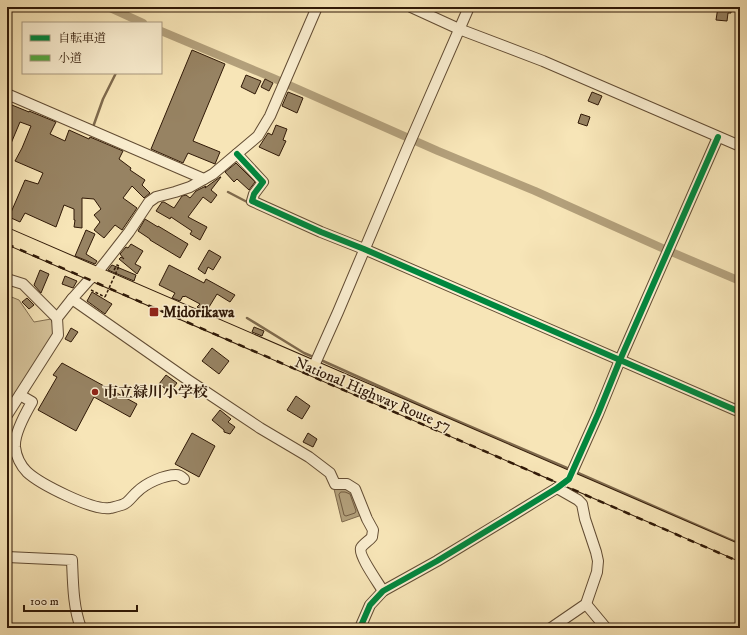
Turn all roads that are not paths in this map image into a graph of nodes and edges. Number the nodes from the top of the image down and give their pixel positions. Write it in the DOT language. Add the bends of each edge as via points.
graph roads {
  1 [pos="317,7"];
  2 [pos="411,7"];
  3 [pos="469,7"];
  4 [pos="459,29"];
  5 [pos="7,94"];
  6 [pos="718,137"];
  7 [pos="740,146"];
  8 [pos="237,154"];
  9 [pos="204,179"];
  10 [pos="7,236"];
  11 [pos="364,249"];
  12 [pos="96,274"];
  13 [pos="7,279"];
  14 [pos="72,299"];
  15 [pos="58,318"];
  16 [pos="620,360"];
  17 [pos="313,368"];
  18 [pos="20,395"];
  19 [pos="740,412"];
  20 [pos="7,415"];
  21 [pos="184,479"];
  22 [pos="563,483"];
  23 [pos="740,553"];
  24 [pos="7,557"];
  25 [pos="383,591"];
  26 [pos="586,604"];
  27 [pos="81,628"];
  28 [pos="360,628"];
  29 [pos="551,628"];
  30 [pos="606,628"];
  1 -- 8 [label="street" via="270,116 258,136"];
  2 -- 4 [label="street"];
  3 -- 4 [label="street"];
  4 -- 6 [label="street" via="543,61"];
  4 -- 11 [label="street"];
  5 -- 9 [label="street"];
  6 -- 7 [label="street"];
  6 -- 16 [label="street"];
  8 -- 9 [label="street"];
  8 -- 11 [label="street" via="263,182 252,201"];
  9 -- 12 [label="street" via="149,202"];
  10 -- 12 [label="highway, National Highway Route 57"];
  11 -- 16 [label="street"];
  11 -- 17 [label="street"];
  12 -- 14 [label="street"];
  12 -- 17 [label="highway, National Highway Route 57"];
  13 -- 15 [label="street" via="23,284"];
  14 -- 15 [label="street"];
  14 -- 25 [label="street" via="188,380 309,457 330,473 335,484 347,484 355,489 373,530 372,537 361,547 360,552"];
  15 -- 18 [label="street" via="58,335"];
  16 -- 19 [label="street"];
  16 -- 22 [label="street" via="598,414"];
  17 -- 22 [label="highway, National Highway Route 57"];
  18 -- 20 [label="street"];
  18 -- 21 [label="street" via="32,402 23,417 18,433 15,447 19,461 28,472 64,494 90,505 108,508 125,504 153,481 177,475"];
  22 -- 23 [label="highway, National Highway Route 57"];
  22 -- 25 [label="street" via="444,557"];
  22 -- 26 [label="street" via="582,504 598,562"];
  24 -- 27 [label="street" via="72,560 76,611"];
  25 -- 28 [label="street" via="370,605"];
  26 -- 29 [label="street"];
  26 -- 30 [label="street"];
}
